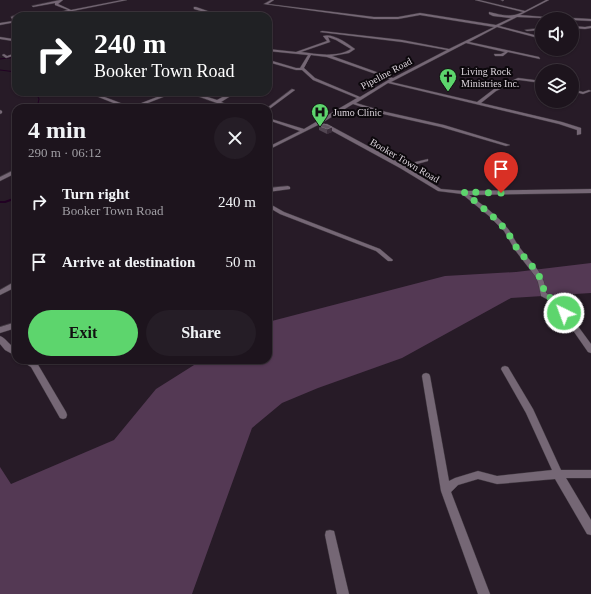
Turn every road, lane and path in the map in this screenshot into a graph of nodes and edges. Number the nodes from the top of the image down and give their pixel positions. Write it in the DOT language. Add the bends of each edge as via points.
graph roads {
  1 [pos="62,0"];
  2 [pos="126,0"];
  3 [pos="273,0"];
  4 [pos="476,0"];
  5 [pos="503,0"];
  6 [pos="548,0"];
  7 [pos="58,2"];
  8 [pos="503,5"];
  9 [pos="33,6"];
  10 [pos="194,8"];
  11 [pos="516,10"];
  12 [pos="67,12"];
  13 [pos="70,12"];
  14 [pos="208,12"];
  15 [pos="525,12"];
  16 [pos="490,13"];
  17 [pos="517,16"];
  18 [pos="535,17"];
  19 [pos="579,19"];
  20 [pos="535,20"];
  21 [pos="591,20"];
  22 [pos="469,21"];
  23 [pos="12,22"];
  24 [pos="451,22"];
  25 [pos="0,24"];
  26 [pos="12,24"];
  27 [pos="496,26"];
  28 [pos="8,27"];
  29 [pos="591,27"];
  30 [pos="579,28"];
  31 [pos="535,29"];
  32 [pos="527,30"];
  33 [pos="579,30"];
  34 [pos="586,32"];
  35 [pos="325,36"];
  36 [pos="535,36"];
  37 [pos="0,38"];
  38 [pos="12,41"];
  39 [pos="465,42"];
  40 [pos="450,50"];
  41 [pos="272,51"];
  42 [pos="507,51"];
  43 [pos="293,54"];
  44 [pos="4,55"];
  45 [pos="12,55"];
  46 [pos="310,55"];
  47 [pos="495,55"];
  48 [pos="331,56"];
  49 [pos="539,58"];
  50 [pos="272,61"];
  51 [pos="303,69"];
  52 [pos="393,79"];
  53 [pos="535,81"];
  54 [pos="388,82"];
  55 [pos="293,90"];
  56 [pos="589,91"];
  57 [pos="579,92"];
  58 [pos="98,96"];
  59 [pos="163,96"];
  60 [pos="200,96"];
  61 [pos="228,96"];
  62 [pos="360,98"];
  63 [pos="217,102"];
  64 [pos="353,102"];
  65 [pos="478,103"];
  66 [pos="119,104"];
  67 [pos="141,104"];
  68 [pos="223,104"];
  69 [pos="272,106"];
  70 [pos="272,120"];
  71 [pos="318,122"];
  72 [pos="303,130"];
  73 [pos="579,134"];
  74 [pos="508,145"];
  75 [pos="274,146"];
  76 [pos="426,160"];
  77 [pos="402,168"];
  78 [pos="12,173"];
  79 [pos="0,179"];
  80 [pos="288,188"];
  81 [pos="272,190"];
  82 [pos="591,191"];
  83 [pos="464,192"];
  84 [pos="272,208"];
  85 [pos="390,260"];
  86 [pos="12,286"];
  87 [pos="0,293"];
  88 [pos="12,326"];
  89 [pos="0,330"];
  90 [pos="0,339"];
  91 [pos="12,350"];
  92 [pos="591,350"];
  93 [pos="32,364"];
  94 [pos="505,369"];
  95 [pos="426,376"];
  96 [pos="63,415"];
  97 [pos="558,474"];
  98 [pos="591,474"];
  99 [pos="446,491"];
  100 [pos="591,530"];
  101 [pos="330,534"];
  102 [pos="343,594"];
  103 [pos="484,594"];
  1 -- 7 [label="street"];
  2 -- 13 [label="street"];
  3 -- 22 [label="street" via="265,4 374,18 398,18 420,14"];
  4 -- 8 [label="street"];
  5 -- 8 [label="street"];
  6 -- 15 [label="street"];
  7 -- 9 [label="street"];
  7 -- 12 [label="street" via="56,4 70,10"];
  8 -- 11 [label="street"];
  10 -- 14 [label="street"];
  11 -- 15 [label="street"];
  11 -- 17 [label="street"];
  15 -- 17 [label="street"];
  16 -- 17 [label="street"];
  17 -- 18 [label="street"];
  17 -- 20 [label="street"];
  17 -- 27 [label="street, Pipeline Road"];
  19 -- 21 [label="street"];
  22 -- 24 [label="street"];
  22 -- 27 [label="street"];
  23 -- 25 [label="street"];
  26 -- 28 [label="street"];
  27 -- 36 [label="street"];
  27 -- 39 [label="street, Pipeline Road"];
  29 -- 30 [label="street"];
  31 -- 32 [label="street"];
  33 -- 34 [label="street"];
  35 -- 40 [label="street" via="322,32 402,41"];
  35 -- 43 [label="street" via="329,41"];
  35 -- 48 [label="street" via="353,48 348,52"];
  37 -- 38 [label="street"];
  39 -- 40 [label="street, Pipeline Road"];
  39 -- 42 [label="street"];
  40 -- 52 [label="street, Pipeline Road"];
  41 -- 43 [label="street"];
  42 -- 47 [label="street" via="502,55"];
  42 -- 49 [label="street"];
  43 -- 46 [label="street"];
  44 -- 45 [label="street"];
  46 -- 48 [label="street"];
  46 -- 51 [label="street"];
  48 -- 52 [label="street"];
  50 -- 51 [label="street"];
  51 -- 62 [label="street" via="314,79"];
  52 -- 54 [label="street, Pipeline Road"];
  53 -- 65 [label="street" via="519,79 494,90"];
  54 -- 62 [label="street, Pipeline Road"];
  54 -- 65 [label="street"];
  55 -- 69 [label="street"];
  56 -- 57 [label="street"];
  58 -- 66 [label="street"];
  59 -- 67 [label="street"];
  60 -- 63 [label="street"];
  61 -- 63 [label="street"];
  62 -- 64 [label="street, Pipeline Road"];
  63 -- 68 [label="street"];
  64 -- 71 [label="street, Pipeline Road"];
  64 -- 74 [label="street" via="385,113"];
  65 -- 73 [label="street" via="576,128 579,129"];
  70 -- 72 [label="street"];
  71 -- 72 [label="street, Pipeline Road"];
  71 -- 77 [label="street, Booker Town Road"];
  72 -- 75 [label="street, Pipeline Road"];
  76 -- 77 [label="street"];
  77 -- 83 [label="street, Booker Town Road" via="440,190"];
  78 -- 79 [label="street"];
  80 -- 81 [label="street"];
  82 -- 83 [label="street, Booker Town Road"];
  83 -- 92 [label="street" via="506,230 541,279 544,294 556,301"];
  84 -- 85 [label="street" via="282,214 378,250"];
  86 -- 87 [label="street"];
  88 -- 89 [label="street"];
  90 -- 91 [label="street"];
  93 -- 96 [label="street"];
  94 -- 97 [label="street" via="530,412"];
  95 -- 99 [label="street"];
  97 -- 98 [label="street"];
  97 -- 99 [label="street" via="497,480 478,476 455,482"];
  97 -- 100 [label="street"];
  99 -- 103 [label="street"];
  101 -- 102 [label="street"];
}
